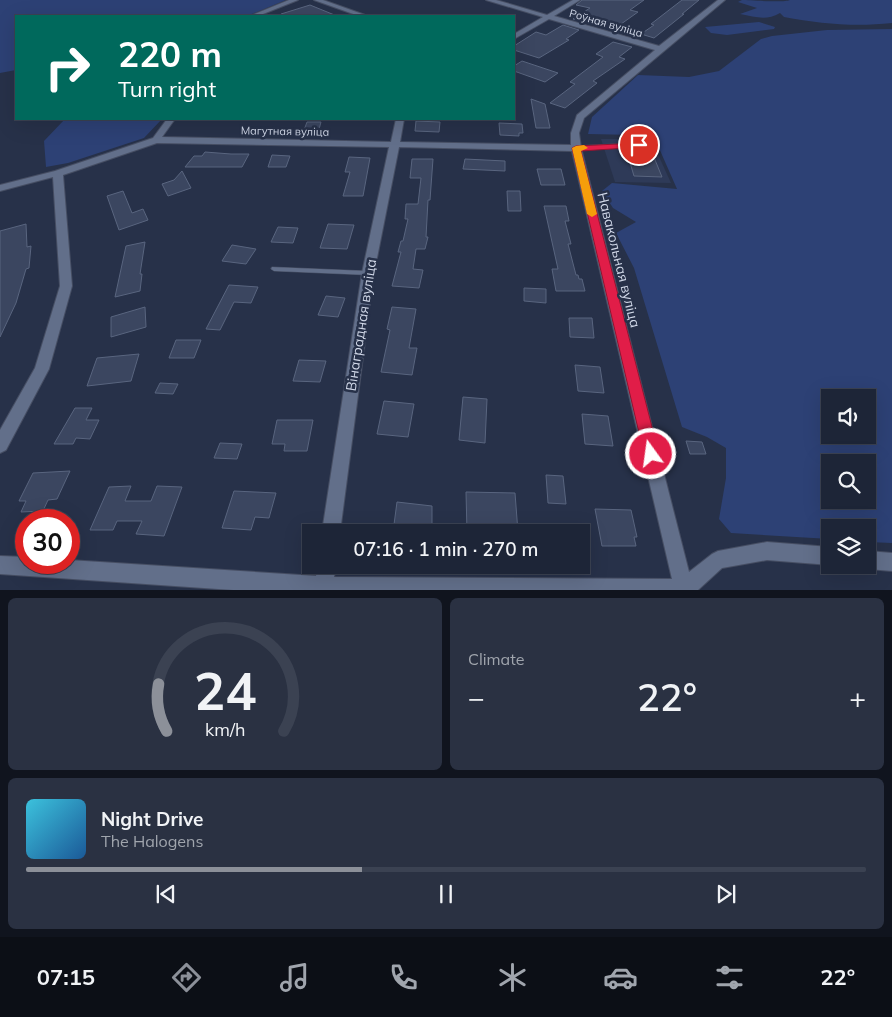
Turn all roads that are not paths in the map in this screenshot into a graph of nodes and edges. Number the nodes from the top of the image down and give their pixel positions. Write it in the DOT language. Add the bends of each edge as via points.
graph roads {
  1 [pos="295,0"];
  2 [pos="317,0"];
  3 [pos="489,0"];
  4 [pos="577,0"];
  5 [pos="722,0"];
  6 [pos="256,15"];
  7 [pos="361,15"];
  8 [pos="548,17"];
  9 [pos="515,35"];
  10 [pos="660,49"];
  11 [pos="170,120"];
  12 [pos="400,120"];
  13 [pos="156,140"];
  14 [pos="396,144"];
  15 [pos="639,145"];
  16 [pos="576,148"];
  17 [pos="58,173"];
  18 [pos="0,188"];
  19 [pos="274,269"];
  20 [pos="368,273"];
  21 [pos="0,445"];
  22 [pos="332,524"];
  23 [pos="821,555"];
  24 [pos="876,561"];
  25 [pos="892,562"];
  26 [pos="0,565"];
  27 [pos="325,574"];
  28 [pos="324,586"];
  29 [pos="684,589"];
  1 -- 6 [label="street"];
  2 -- 7 [label="street"];
  3 -- 8 [label="street, Роўная вуліца"];
  4 -- 8 [label="street"];
  5 -- 10 [label="street, Навакольная вуліца"];
  8 -- 9 [label="street"];
  8 -- 10 [label="street, Роўная вуліца"];
  10 -- 16 [label="street, Навакольная вуліца" via="580,117 575,133"];
  11 -- 13 [label="street"];
  12 -- 14 [label="street, Вінаградная вуліца"];
  13 -- 14 [label="street, Магутная вуліца"];
  13 -- 17 [label="street, Магутная вуліца"];
  14 -- 16 [label="street, Магутная вуліца"];
  14 -- 20 [label="street, Вінаградная вуліца"];
  15 -- 16 [label="lane"];
  16 -- 29 [label="street, Навакольная вуліца"];
  17 -- 18 [label="street, Магутная вуліца"];
  17 -- 21 [label="street" via="66,286 42,369"];
  19 -- 20 [label="lane"];
  20 -- 22 [label="street, Вінаградная вуліца"];
  23 -- 29 [label="street" via="766,551 718,560"];
  24 -- 25 [label="street"];
  26 -- 28 [label="street"];
  27 -- 28 [label="street"];
  28 -- 29 [label="street"];
}
